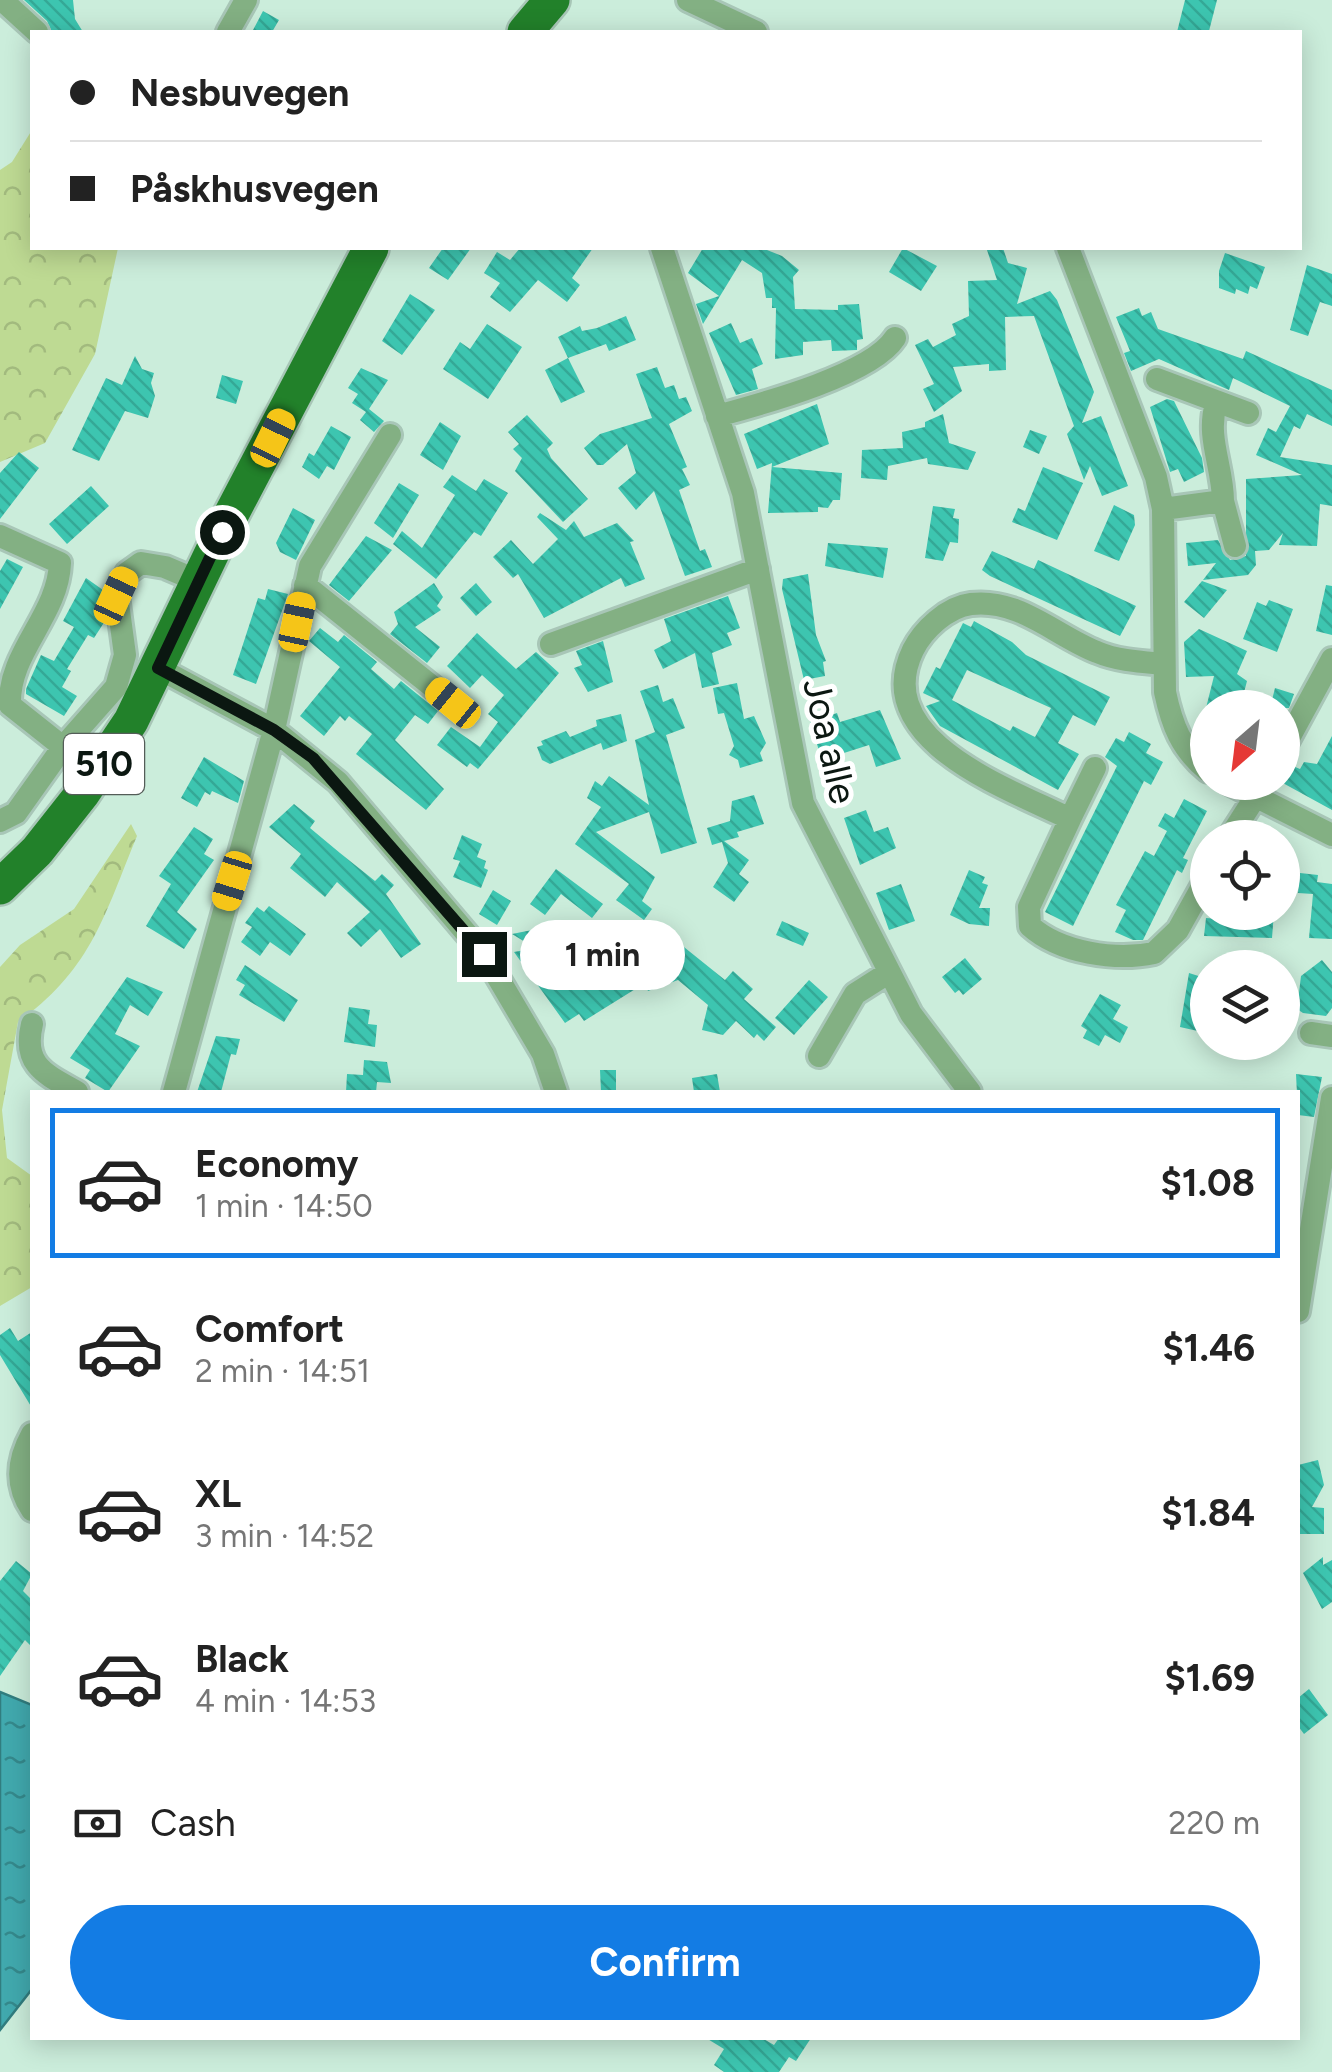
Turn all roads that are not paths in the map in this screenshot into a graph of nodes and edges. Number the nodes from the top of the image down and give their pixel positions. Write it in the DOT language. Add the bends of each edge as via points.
graph roads {
  1 [pos="2,0"];
  2 [pos="246,0"];
  3 [pos="532,0"];
  4 [pos="552,0"];
  5 [pos="688,0"];
  6 [pos="35,30"];
  7 [pos="229,30"];
  8 [pos="510,30"];
  9 [pos="526,30"];
  10 [pos="752,30"];
  11 [pos="370,250"];
  12 [pos="663,250"];
  13 [pos="1069,250"];
  14 [pos="895,338"];
  15 [pos="1158,379"];
  16 [pos="1216,404"];
  17 [pos="1248,413"];
  18 [pos="717,416"];
  19 [pos="390,435"];
  20 [pos="246,492"];
  21 [pos="1223,502"];
  22 [pos="1163,509"];
  23 [pos="0,536"];
  24 [pos="1235,546"];
  25 [pos="758,569"];
  26 [pos="198,582"];
  27 [pos="305,585"];
  28 [pos="551,644"];
  29 [pos="1332,659"];
  30 [pos="1164,664"];
  31 [pos="164,672"];
  32 [pos="453,703"];
  33 [pos="1300,717"];
  34 [pos="274,730"];
  35 [pos="63,747"];
  36 [pos="1190,754"];
  37 [pos="1095,768"];
  38 [pos="1276,800"];
  39 [pos="1070,819"];
  40 [pos="0,821"];
  41 [pos="1332,835"];
  42 [pos="0,887"];
  43 [pos="1190,908"];
  44 [pos="888,973"];
  45 [pos="32,1024"];
  46 [pos="819,1056"];
  47 [pos="965,1085"];
  48 [pos="74,1090"];
  49 [pos="175,1090"];
  50 [pos="555,1090"];
  51 [pos="1332,1098"];
  52 [pos="1300,1299"];
  53 [pos="30,1439"];
  54 [pos="30,1507"];
  1 -- 6 [label="street"];
  2 -- 7 [label="street"];
  3 -- 8 [label="main road"];
  4 -- 9 [label="main road"];
  5 -- 10 [label="street"];
  11 -- 20 [label="main road, 510"];
  12 -- 18 [label="street, Joa alle"];
  13 -- 22 [label="street" via="1147,446"];
  14 -- 18 [label="street" via="870,360 816,386"];
  15 -- 16 [label="street"];
  16 -- 17 [label="street"];
  16 -- 21 [label="street" via="1211,426"];
  18 -- 25 [label="street, Joa alle" via="743,493"];
  19 -- 27 [label="street" via="310,566"];
  20 -- 26 [label="main road, 510"];
  20 -- 31 [label="main road, 510"];
  21 -- 22 [label="street"];
  21 -- 24 [label="street"];
  22 -- 30 [label="street"];
  23 -- 35 [label="street" via="60,564 60,591 9,681 10,705"];
  25 -- 28 [label="street"];
  25 -- 44 [label="street, Joa alle" via="802,803"];
  26 -- 31 [label="main road, 510"];
  26 -- 35 [label="street" via="142,563 127,574 116,596 125,655 116,688"];
  27 -- 32 [label="street"];
  27 -- 34 [label="street"];
  29 -- 33 [label="street"];
  30 -- 36 [label="street" via="1171,722"];
  30 -- 39 [label="street" via="1095,652 1042,621 986,604 949,612 915,646 907,692 912,719 931,744"];
  31 -- 34 [label="street"];
  31 -- 42 [label="main road, 510" via="106,761 37,851"];
  34 -- 49 [label="street"];
  34 -- 50 [label="street" via="338,782 484,954 543,1054"];
  35 -- 40 [label="street" via="16,813"];
  37 -- 39 [label="street"];
  38 -- 41 [label="street"];
  39 -- 43 [label="street" via="1027,916 1039,934 1116,955 1154,953"];
  44 -- 46 [label="street" via="855,994"];
  44 -- 47 [label="street, Joa alle"];
  45 -- 48 [label="street" via="31,1062"];
  51 -- 52 [label="street"];
  53 -- 54 [label="street" via="20,1462"];
}
